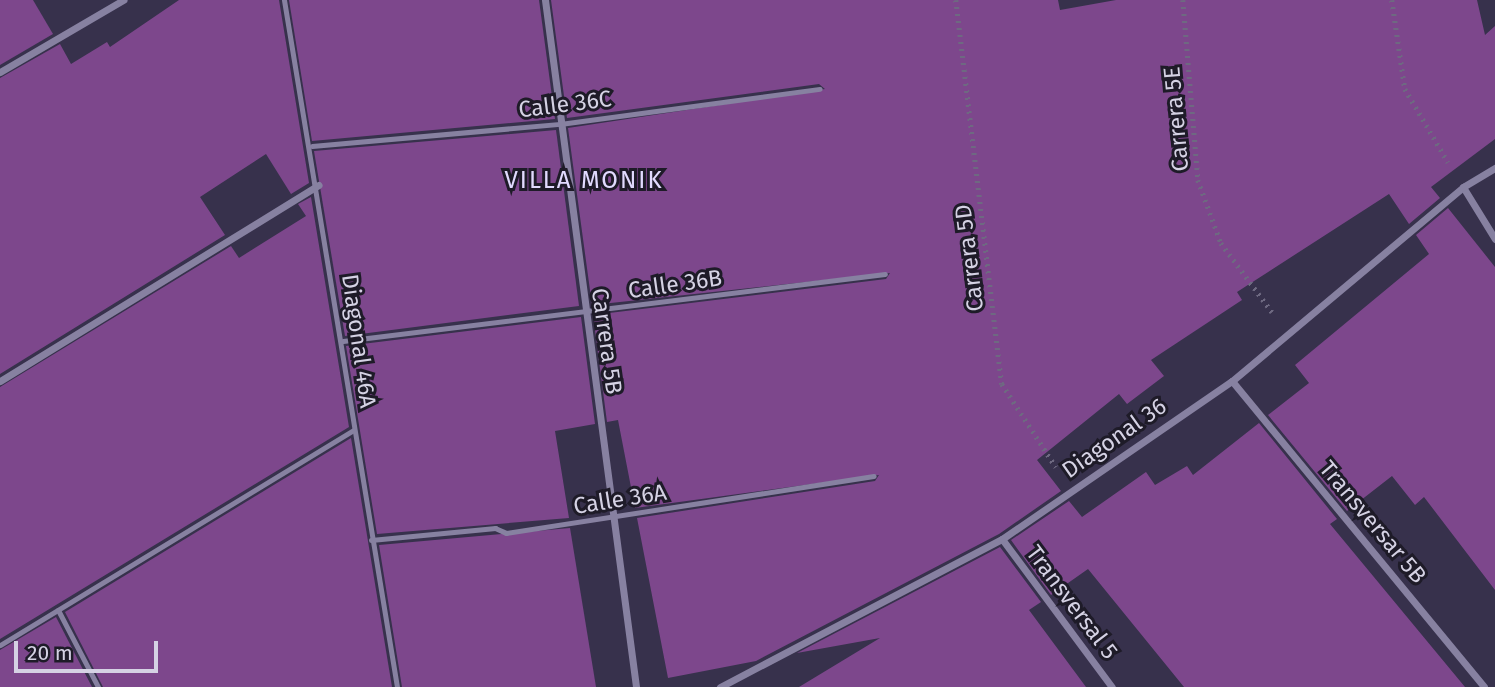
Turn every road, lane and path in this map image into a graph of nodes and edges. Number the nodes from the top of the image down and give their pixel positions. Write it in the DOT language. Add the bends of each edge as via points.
graph roads {
  1 [pos="123,0"];
  2 [pos="284,0"];
  3 [pos="545,0"];
  4 [pos="956,0"];
  5 [pos="1183,0"];
  6 [pos="1392,0"];
  7 [pos="0,72"];
  8 [pos="820,89"];
  9 [pos="560,124"];
  10 [pos="312,146"];
  11 [pos="1495,168"];
  12 [pos="318,185"];
  13 [pos="1462,187"];
  14 [pos="1495,239"];
  15 [pos="885,274"];
  16 [pos="583,314"];
  17 [pos="1289,336"];
  18 [pos="343,341"];
  19 [pos="0,381"];
  20 [pos="1231,381"];
  21 [pos="354,430"];
  22 [pos="874,476"];
  23 [pos="1073,491"];
  24 [pos="614,519"];
  25 [pos="1002,539"];
  26 [pos="371,540"];
  27 [pos="58,610"];
  28 [pos="0,645"];
  29 [pos="98,687"];
  30 [pos="397,687"];
  31 [pos="636,687"];
  32 [pos="720,687"];
  33 [pos="1112,687"];
  34 [pos="1484,687"];
  1 -- 7 [label="street"];
  2 -- 10 [label="lane, Diagonal 46A"];
  3 -- 9 [label="street, Carrera 5B"];
  4 -- 23 [label="path, Carrera 5D" via="1002,384"];
  5 -- 17 [label="path, Carrera 5E" via="1198,180 1221,243"];
  6 -- 13 [label="path" via="1405,89"];
  8 -- 9 [label="lane, Calle 36C"];
  9 -- 10 [label="lane, Calle 36C"];
  9 -- 16 [label="street, Carrera 5B"];
  10 -- 12 [label="lane, Diagonal 46A"];
  11 -- 13 [label="street, Diagonal 36"];
  12 -- 18 [label="lane, Diagonal 46A"];
  12 -- 19 [label="street"];
  13 -- 14 [label="street"];
  13 -- 17 [label="street, Diagonal 36"];
  15 -- 16 [label="lane, Calle 36B"];
  16 -- 18 [label="lane, Calle 36B"];
  16 -- 24 [label="street, Carrera 5B"];
  17 -- 20 [label="street, Diagonal 36"];
  18 -- 21 [label="lane, Diagonal 46A"];
  20 -- 23 [label="street, Diagonal 36"];
  20 -- 34 [label="street, Transversar 5B"];
  21 -- 26 [label="lane, Diagonal 46A"];
  21 -- 27 [label="lane"];
  22 -- 24 [label="lane, Calle 36A"];
  23 -- 25 [label="street, Diagonal 36"];
  24 -- 26 [label="lane, Calle 36A"];
  24 -- 31 [label="street, Carrera 5B"];
  25 -- 32 [label="street, Diagonal 36"];
  25 -- 33 [label="street, Transversal 5"];
  26 -- 30 [label="lane, Diagonal 46A"];
  27 -- 28 [label="lane"];
  27 -- 29 [label="lane"];
}
